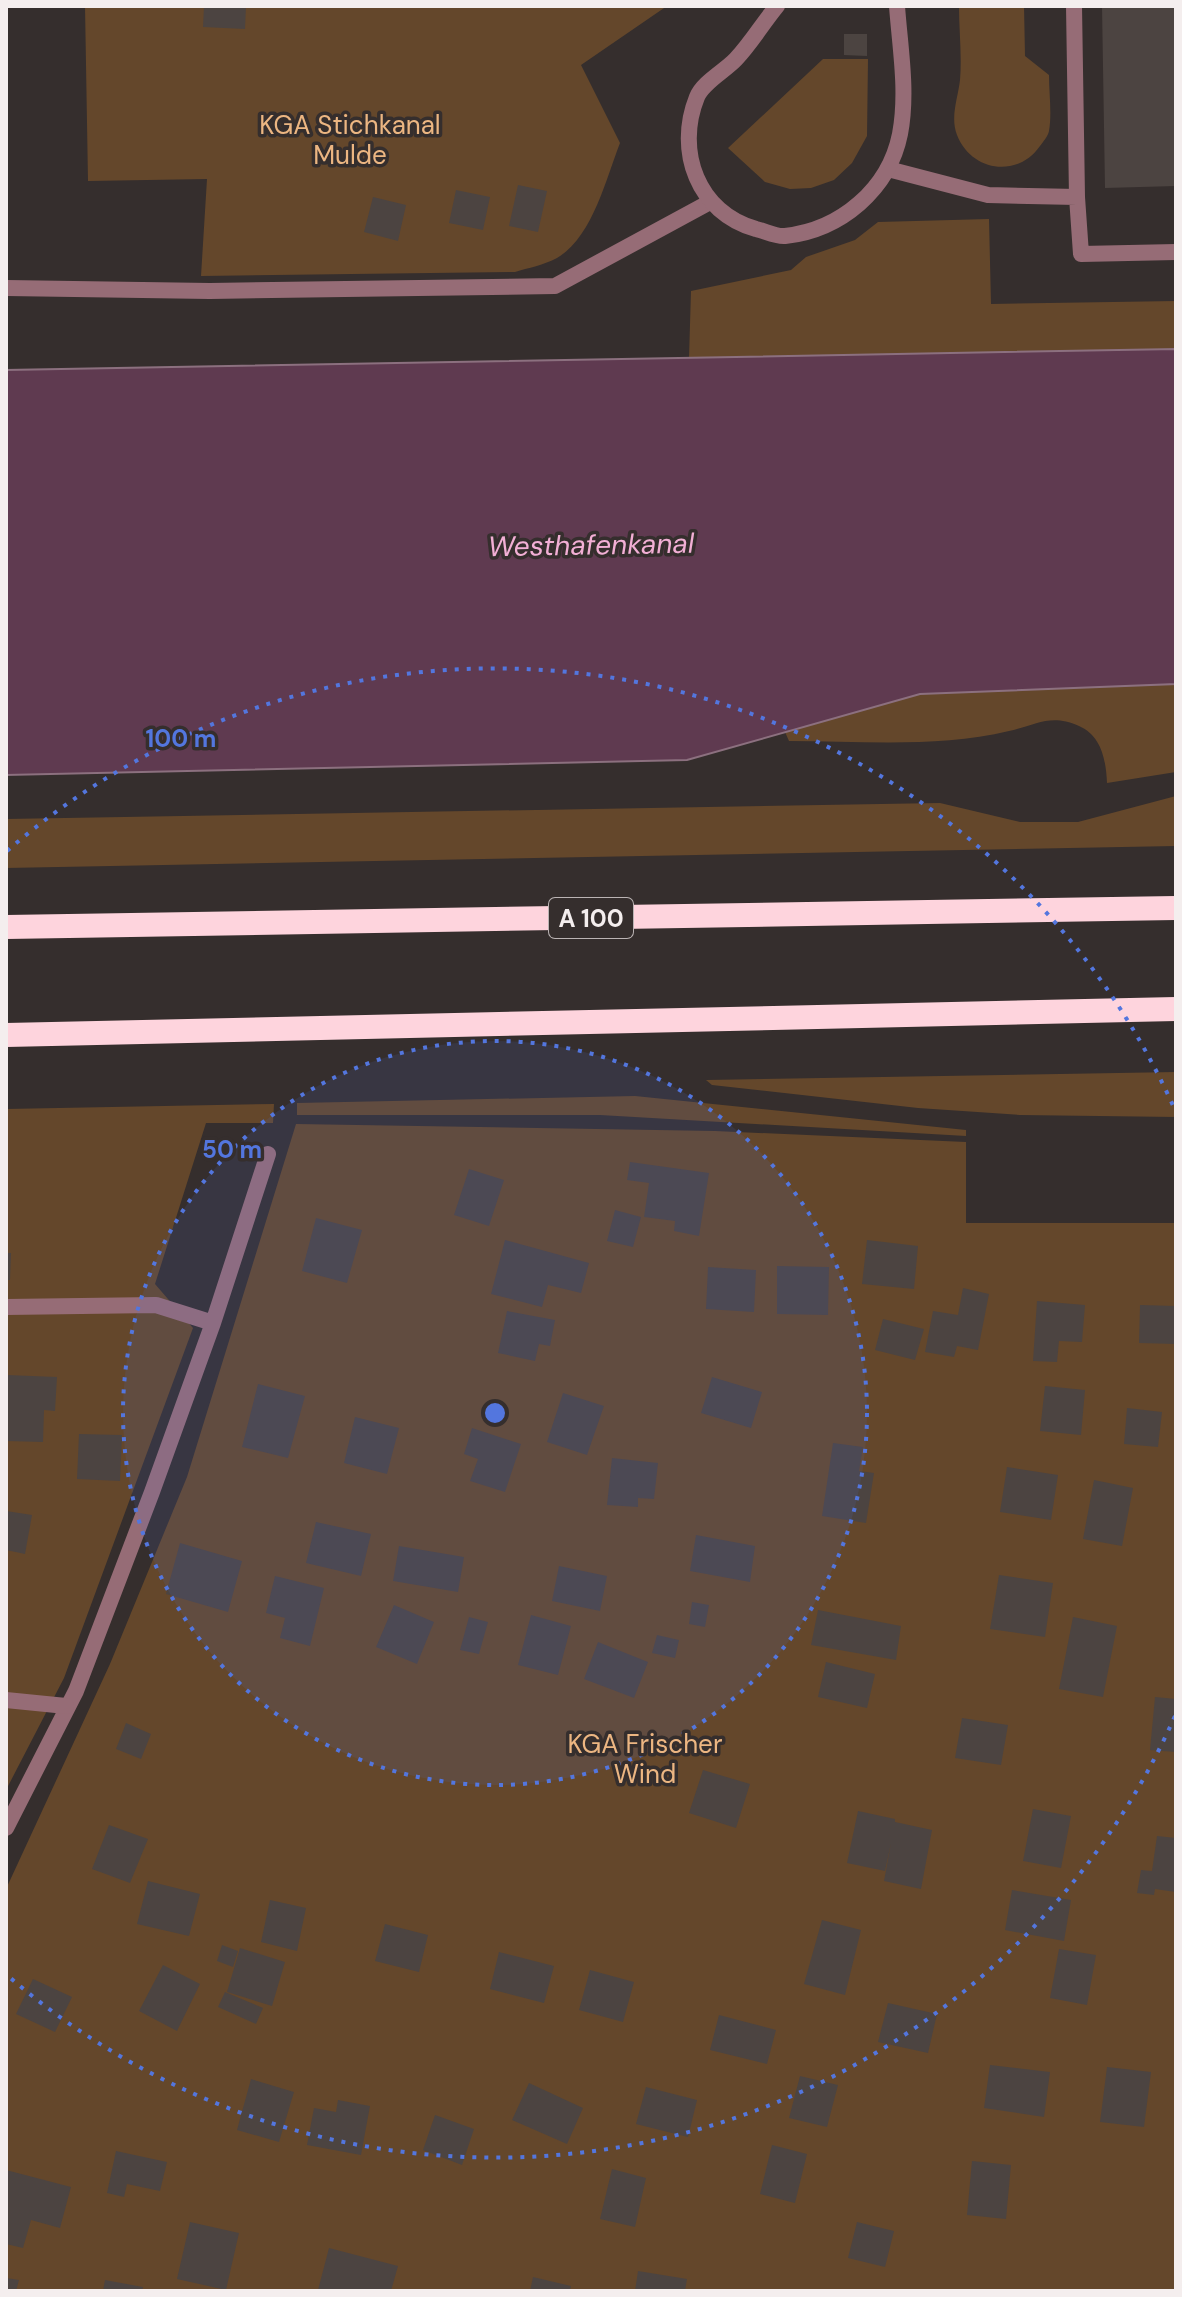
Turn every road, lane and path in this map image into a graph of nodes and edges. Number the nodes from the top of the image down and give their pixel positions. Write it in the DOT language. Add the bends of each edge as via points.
graph roads {
  1 [pos="777,6"];
  2 [pos="897,6"];
  3 [pos="1074,6"];
  4 [pos="888,169"];
  5 [pos="1077,197"];
  6 [pos="710,202"];
  7 [pos="1176,252"];
  8 [pos="6,288"];
  9 [pos="1176,908"];
  10 [pos="6,927"];
  11 [pos="1176,1009"];
  12 [pos="6,1035"];
  13 [pos="268,1154"];
  14 [pos="6,1307"];
  15 [pos="213,1323"];
  16 [pos="6,1700"];
  17 [pos="66,1706"];
  18 [pos="6,1828"];
  1 -- 6 [label="street" via="736,59 698,94 687,132 691,167"];
  2 -- 4 [label="street" via="904,96"];
  3 -- 5 [label="street"];
  4 -- 5 [label="street" via="988,195"];
  4 -- 6 [label="street" via="864,201 828,226 782,236 742,225"];
  5 -- 7 [label="street" via="1081,254"];
  6 -- 8 [label="street" via="555,286"];
  9 -- 10 [label="highway, A 100"];
  11 -- 12 [label="highway"];
  13 -- 15 [label="street"];
  14 -- 15 [label="street" via="156,1305"];
  15 -- 17 [label="street"];
  16 -- 17 [label="street"];
  17 -- 18 [label="street"];
}
